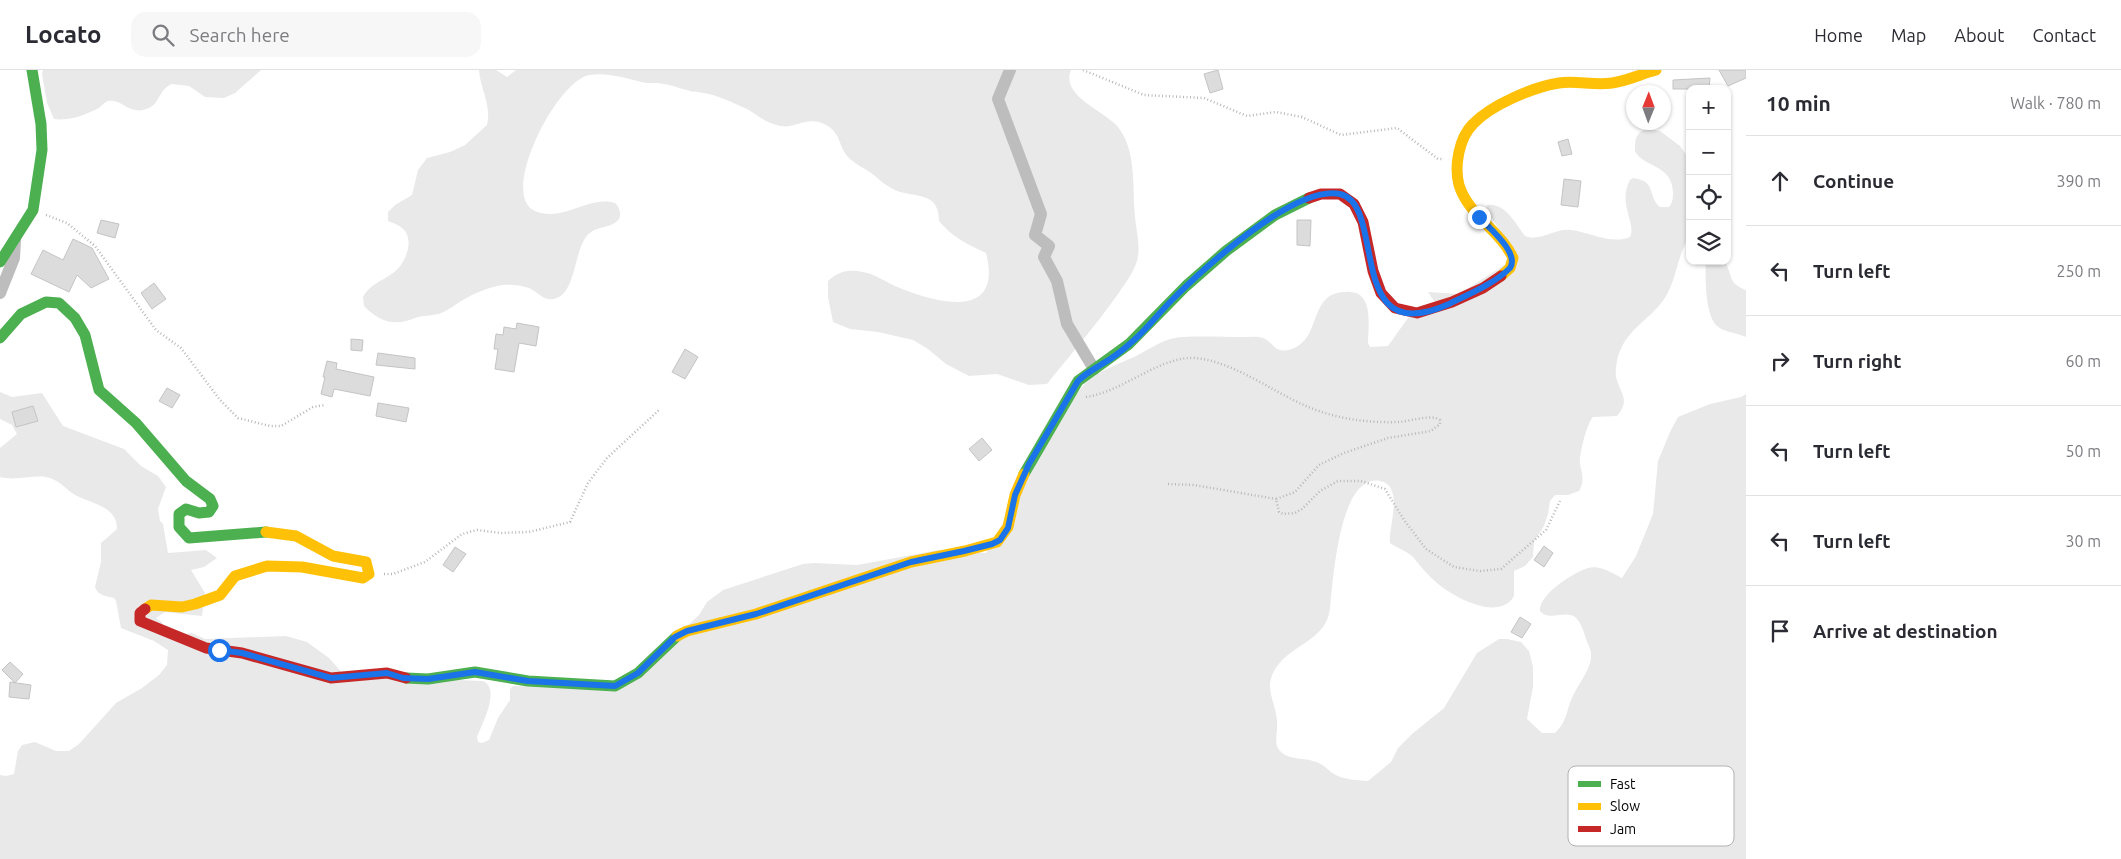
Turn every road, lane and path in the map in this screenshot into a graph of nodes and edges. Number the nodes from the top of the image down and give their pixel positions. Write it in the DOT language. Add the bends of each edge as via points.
graph roads {
  1 [pos="32,70"];
  2 [pos="1010,70"];
  3 [pos="1083,70"];
  4 [pos="1656,70"];
  5 [pos="1459,159"];
  6 [pos="33,210"];
  7 [pos="15,240"];
  8 [pos="0,262"];
  9 [pos="0,293"];
  10 [pos="0,338"];
  11 [pos="1094,369"];
  12 [pos="1066,400"];
  13 [pos="325,405"];
  14 [pos="659,410"];
  15 [pos="1168,484"];
  16 [pos="1276,499"];
  17 [pos="1560,500"];
  18 [pos="369,574"];
  1 -- 6 [label="street" via="42,150"];
  2 -- 11 [label="street" via="998,99 1041,214 1035,235 1049,246 1044,256 1057,281 1066,324"];
  3 -- 5 [label="path" via="1144,95 1204,98 1247,116 1276,112 1302,117 1342,135 1397,128 1438,159"];
  4 -- 5 [label="street" via="1612,83 1573,81 1528,93 1474,122 1464,139"];
  5 -- 11 [label="street" via="1458,178 1462,193 1508,247 1513,258 1510,268 1487,285 1430,312 1409,313 1394,308 1386,301 1377,283 1364,225 1355,205 1340,194 1318,195 1294,205 1240,239 1174,298 1133,341"];
  6 -- 7 [label="street"];
  6 -- 13 [label="path" via="67,223 95,246 156,330 181,348 220,400 238,418 281,426 313,407"];
  7 -- 8 [label="street"];
  7 -- 9 [label="street" via="14,258"];
  10 -- 18 [label="street" via="21,314 46,302 59,303 68,311 85,335 99,390 136,423 186,482 210,499 213,506 209,512 186,509 179,514 179,527 189,538 205,540 266,532 295,535 335,557 357,558 366,562"];
  11 -- 12 [label="street" via="1078,381"];
  12 -- 16 [label="path" via="1118,387 1172,361 1196,358 1223,365 1306,406 1339,418 1400,422 1432,417 1440,420 1440,424 1431,431 1388,438 1319,465 1295,492"];
  12 -- 18 [label="street" via="1025,472 1015,495 1008,528 1000,540 911,562 756,614 687,631 675,637 638,673 615,686 528,681 475,672 428,679 403,678 387,673 331,678 242,653 206,648 140,620 140,613 151,605 182,607 203,601 220,595 234,576 267,566 302,567 363,578"];
  14 -- 18 [label="path" via="607,458 588,483 570,522 529,532 478,530 462,534 424,562 393,574"];
  15 -- 16 [label="path" via="1194,485"];
  16 -- 17 [label="path" via="1279,512 1295,513 1338,481 1361,481 1384,489 1426,549 1454,567 1480,571 1501,570 1546,530"];
}
